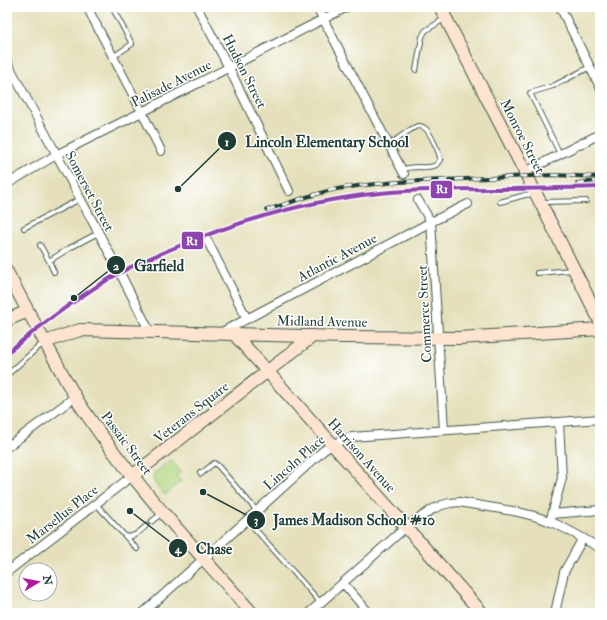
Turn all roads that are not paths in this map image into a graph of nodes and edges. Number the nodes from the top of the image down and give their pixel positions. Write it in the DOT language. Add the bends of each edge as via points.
graph roads {
  1 [pos="87,7"];
  2 [pos="112,7"];
  3 [pos="197,7"];
  4 [pos="317,7"];
  5 [pos="347,7"];
  6 [pos="560,7"];
  7 [pos="443,12"];
  8 [pos="323,19"];
  9 [pos="113,57"];
  10 [pos="7,62"];
  11 [pos="590,67"];
  12 [pos="229,68"];
  13 [pos="416,70"];
  14 [pos="600,87"];
  15 [pos="142,112"];
  16 [pos="600,134"];
  17 [pos="389,145"];
  18 [pos="161,151"];
  19 [pos="56,155"];
  20 [pos="561,155"];
  21 [pos="403,172"];
  22 [pos="525,172"];
  23 [pos="7,184"];
  24 [pos="289,191"];
  25 [pos="538,198"];
  26 [pos="80,199"];
  27 [pos="418,200"];
  28 [pos="586,201"];
  29 [pos="500,202"];
  30 [pos="468,204"];
  31 [pos="431,222"];
  32 [pos="24,228"];
  33 [pos="98,233"];
  34 [pos="208,242"];
  35 [pos="40,245"];
  36 [pos="48,261"];
  37 [pos="574,270"];
  38 [pos="7,272"];
  39 [pos="54,272"];
  40 [pos="537,273"];
  41 [pos="28,311"];
  42 [pos="247,318"];
  43 [pos="7,320"];
  44 [pos="600,321"];
  45 [pos="600,329"];
  46 [pos="150,332"];
  47 [pos="218,334"];
  48 [pos="234,334"];
  49 [pos="312,336"];
  50 [pos="438,338"];
  51 [pos="45,342"];
  52 [pos="267,372"];
  53 [pos="7,375"];
  54 [pos="75,397"];
  55 [pos="600,419"];
  56 [pos="559,422"];
  57 [pos="444,430"];
  58 [pos="332,444"];
  59 [pos="7,447"];
  60 [pos="200,472"];
  61 [pos="132,476"];
  62 [pos="96,504"];
  63 [pos="600,510"];
  64 [pos="257,511"];
  65 [pos="163,512"];
  66 [pos="551,518"];
  67 [pos="247,520"];
  68 [pos="152,522"];
  69 [pos="146,526"];
  70 [pos="406,527"];
  71 [pos="125,536"];
  72 [pos="583,538"];
  73 [pos="600,548"];
  74 [pos="137,549"];
  75 [pos="204,558"];
  76 [pos="7,572"];
  77 [pos="343,583"];
  78 [pos="321,603"];
  79 [pos="143,613"];
  80 [pos="252,613"];
  81 [pos="309,613"];
  82 [pos="369,613"];
  83 [pos="482,613"];
  84 [pos="555,613"];
  1 -- 9 [label="street"];
  2 -- 9 [label="lane" via="132,44"];
  3 -- 12 [label="street, Hudson Street"];
  4 -- 8 [label="street"];
  5 -- 8 [label="street, Palisade Avenue"];
  6 -- 11 [label="street"];
  7 -- 13 [label="lane" via="422,37"];
  7 -- 22 [label="street, Monroe Street"];
  8 -- 12 [label="street, Palisade Avenue"];
  8 -- 17 [label="street"];
  9 -- 15 [label="street"];
  10 -- 19 [label="street, Somerset Street"];
  11 -- 14 [label="street"];
  11 -- 20 [label="lane" via="553,86 530,93"];
  12 -- 15 [label="street, Palisade Avenue"];
  12 -- 24 [label="street, Hudson Street"];
  15 -- 18 [label="street"];
  15 -- 19 [label="street, Palisade Avenue"];
  16 -- 20 [label="street"];
  17 -- 21 [label="street"];
  17 -- 21 [label="lane" via="416,126 425,128 432,138 440,156 438,163 432,166 406,168"];
  19 -- 23 [label="street, Palisade Avenue"];
  19 -- 26 [label="street, Somerset Street"];
  20 -- 22 [label="street"];
  22 -- 25 [label="street, Monroe Street"];
  25 -- 28 [label="lane"];
  25 -- 29 [label="lane" via="525,195"];
  25 -- 37 [label="street, Monroe Street"];
  26 -- 32 [label="lane"];
  26 -- 33 [label="street, Somerset Street"];
  27 -- 31 [label="street, Commerce Street"];
  30 -- 31 [label="street, Atlantic Avenue"];
  31 -- 42 [label="street, Atlantic Avenue"];
  31 -- 50 [label="street, Commerce Street"];
  33 -- 36 [label="lane"];
  33 -- 46 [label="street, Somerset Street"];
  34 -- 42 [label="street"];
  35 -- 36 [label="lane"];
  36 -- 39 [label="lane"];
  37 -- 40 [label="lane"];
  37 -- 44 [label="street, Monroe Street"];
  38 -- 41 [label="street, Passaic Street"];
  41 -- 43 [label="street"];
  41 -- 51 [label="street, Passaic Street"];
  42 -- 47 [label="street, Atlantic Avenue"];
  45 -- 50 [label="street, Midland Avenue"];
  46 -- 47 [label="street, Midland Avenue"];
  46 -- 51 [label="street, Midland Avenue" via="80,330"];
  47 -- 48 [label="street, Midland Avenue"];
  48 -- 49 [label="street, Midland Avenue"];
  48 -- 52 [label="street"];
  49 -- 50 [label="street, Midland Avenue"];
  49 -- 52 [label="street, Veterans Square"];
  50 -- 57 [label="street, Commerce Street"];
  51 -- 53 [label="lane"];
  51 -- 54 [label="street, Passaic Street"];
  52 -- 58 [label="street, Harrison Avenue"];
  52 -- 61 [label="street, Veterans Square"];
  54 -- 59 [label="street"];
  54 -- 61 [label="street, Passaic Street"];
  55 -- 56 [label="street, Lincoln Place"];
  56 -- 57 [label="street, Lincoln Place"];
  56 -- 66 [label="street" via="562,478"];
  57 -- 58 [label="street, Lincoln Place" via="351,438"];
  58 -- 64 [label="street, Lincoln Place"];
  58 -- 70 [label="street, Harrison Avenue"];
  60 -- 64 [label="lane" via="201,474 214,463"];
  61 -- 62 [label="street, Marsellus Place"];
  61 -- 65 [label="street, Passaic Street"];
  62 -- 71 [label="lane"];
  62 -- 76 [label="street, Marsellus Place"];
  63 -- 66 [label="street"];
  64 -- 67 [label="street, Lincoln Place"];
  65 -- 68 [label="lane"];
  65 -- 75 [label="street, Passaic Street"];
  66 -- 70 [label="street" via="455,502 433,509"];
  66 -- 72 [label="street"];
  67 -- 75 [label="street, Lincoln Place"];
  67 -- 78 [label="lane"];
  69 -- 71 [label="lane" via="131,537"];
  70 -- 77 [label="street"];
  70 -- 83 [label="street, Harrison Avenue"];
  71 -- 74 [label="lane"];
  72 -- 73 [label="street"];
  72 -- 84 [label="street" via="564,572"];
  75 -- 79 [label="street, Lincoln Place"];
  75 -- 80 [label="street, Passaic Street"];
  77 -- 78 [label="street"];
  77 -- 82 [label="street"];
  78 -- 81 [label="street"];
}
